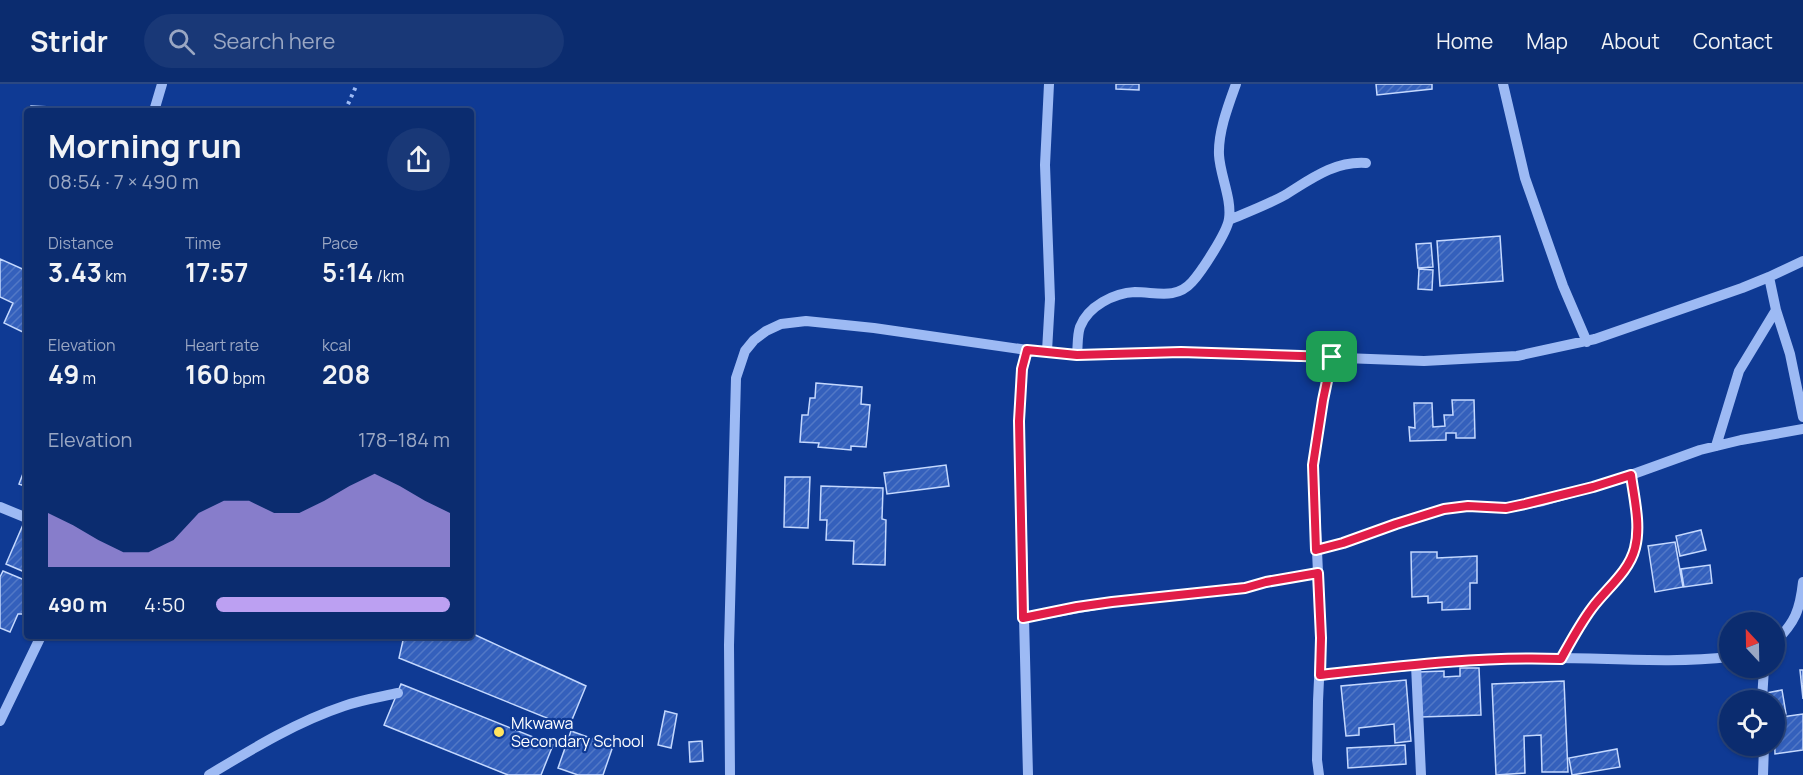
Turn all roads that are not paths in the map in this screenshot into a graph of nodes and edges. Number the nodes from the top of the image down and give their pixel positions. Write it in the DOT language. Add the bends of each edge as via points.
graph roads {
  1 [pos="162,84"];
  2 [pos="1049,84"];
  3 [pos="1236,84"];
  4 [pos="1503,84"];
  5 [pos="155,108"];
  6 [pos="1366,163"];
  7 [pos="1229,220"];
  8 [pos="1803,261"];
  9 [pos="1769,277"];
  10 [pos="1776,310"];
  11 [pos="1587,342"];
  12 [pos="1027,350"];
  13 [pos="1047,351"];
  14 [pos="1077,355"];
  15 [pos="1332,357"];
  16 [pos="1803,417"];
  17 [pos="1803,429"];
  18 [pos="1716,446"];
  19 [pos="1631,475"];
  20 [pos="0,507"];
  21 [pos="24,517"];
  22 [pos="1316,550"];
  23 [pos="1318,573"];
  24 [pos="1803,582"];
  25 [pos="1023,618"];
  26 [pos="1785,632"];
  27 [pos="40,639"];
  28 [pos="1719,658"];
  29 [pos="1561,659"];
  30 [pos="1416,665"];
  31 [pos="1320,675"];
  32 [pos="398,693"];
  33 [pos="0,721"];
  34 [pos="1764,756"];
  35 [pos="209,775"];
  36 [pos="730,775"];
  37 [pos="1028,775"];
  38 [pos="1319,775"];
  39 [pos="1421,775"];
  40 [pos="1763,775"];
  1 -- 5 [label="street"];
  2 -- 13 [label="street" via="1045,165 1050,299"];
  3 -- 7 [label="street" via="1219,143"];
  4 -- 11 [label="street" via="1525,178"];
  6 -- 7 [label="street" via="1330,168 1283,196"];
  7 -- 14 [label="street" via="1205,263 1184,289 1169,294 1124,294 1094,308 1080,327"];
  8 -- 9 [label="street"];
  9 -- 10 [label="street"];
  9 -- 11 [label="street"];
  10 -- 16 [label="street"];
  10 -- 18 [label="street" via="1739,371"];
  11 -- 15 [label="street" via="1505,357 1424,361"];
  12 -- 13 [label="street"];
  12 -- 25 [label="street" via="1019,421"];
  12 -- 36 [label="street" via="806,321 781,324 766,331 745,351 736,378"];
  13 -- 14 [label="street"];
  14 -- 15 [label="street" via="1181,352"];
  15 -- 22 [label="street" via="1313,465"];
  17 -- 18 [label="street"];
  18 -- 19 [label="street"];
  19 -- 22 [label="street" via="1506,508 1444,509"];
  19 -- 29 [label="street" via="1637,529 1629,564 1593,606"];
  20 -- 21 [label="street"];
  22 -- 23 [label="street"];
  23 -- 25 [label="street" via="1245,588 1112,602"];
  23 -- 31 [label="street"];
  24 -- 26 [label="street" via="1797,612"];
  25 -- 37 [label="street"];
  27 -- 33 [label="street"];
  28 -- 29 [label="street"];
  29 -- 30 [label="street"];
  30 -- 31 [label="street"];
  30 -- 39 [label="street"];
  31 -- 38 [label="street"];
  32 -- 35 [label="street" via="344,706 308,720"];
  34 -- 40 [label="street"];
}
